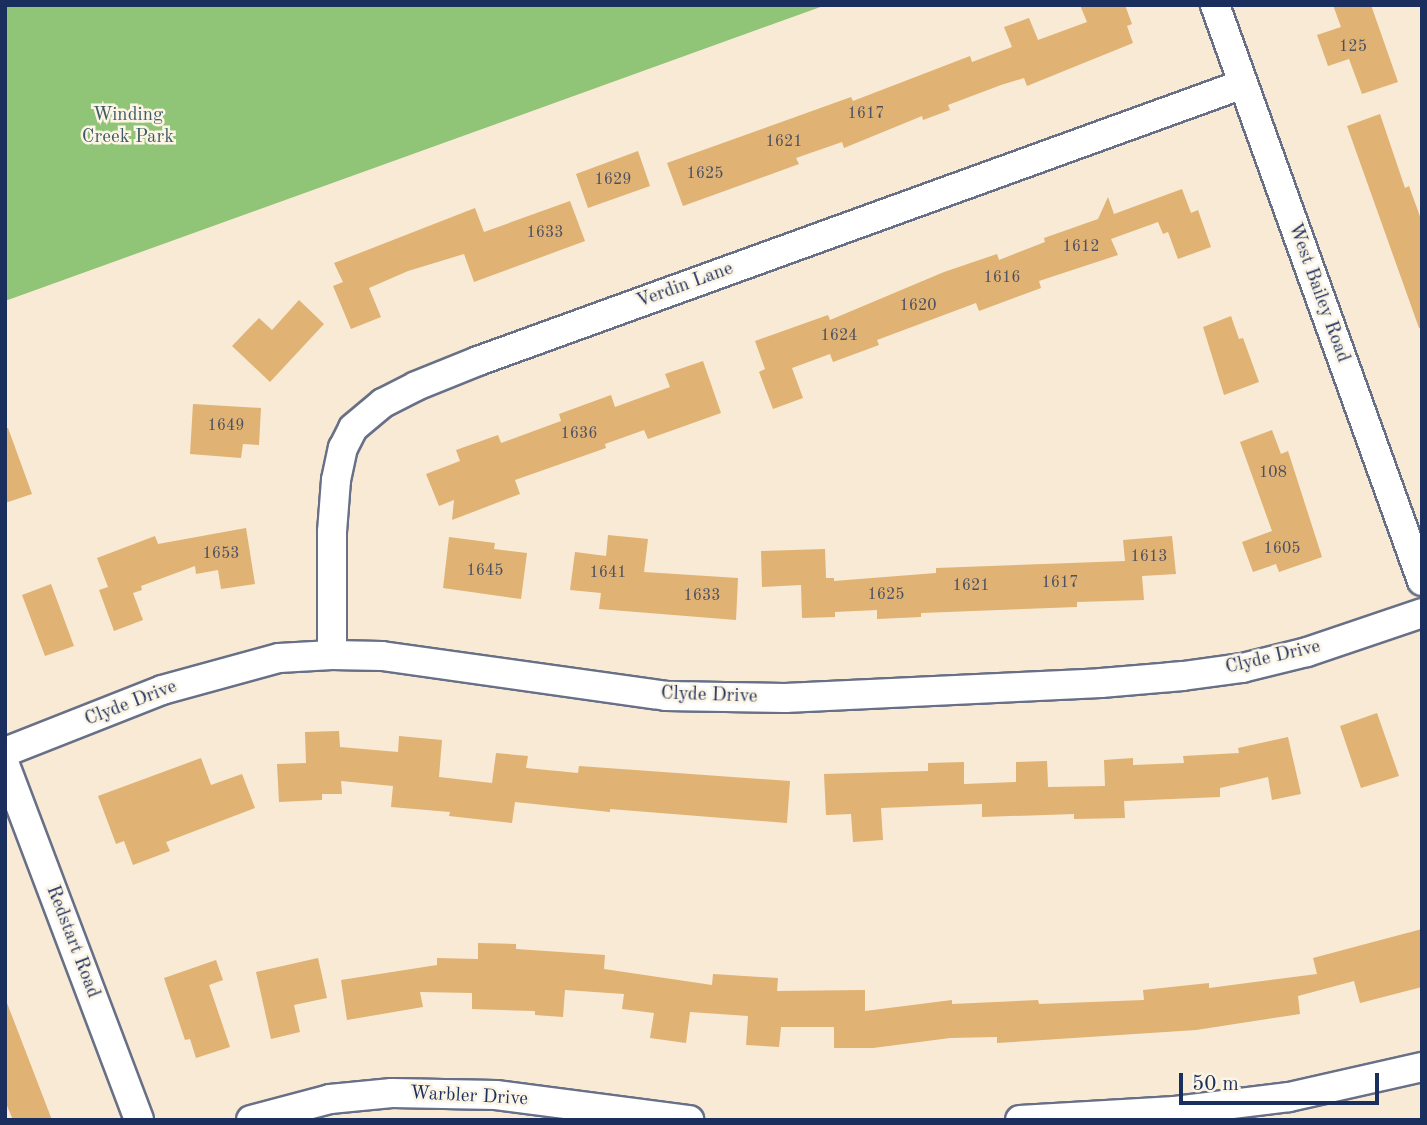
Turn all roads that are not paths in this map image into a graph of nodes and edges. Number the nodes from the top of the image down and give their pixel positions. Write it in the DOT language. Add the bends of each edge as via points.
graph roads {
  1 [pos="1215,5"];
  2 [pos="1243,84"];
  3 [pos="1422,582"];
  4 [pos="1422,613"];
  5 [pos="332,655"];
  6 [pos="5,752"];
  7 [pos="5,765"];
  8 [pos="1422,1067"];
  9 [pos="139,1120"];
  10 [pos="251,1120"];
  11 [pos="689,1120"];
  12 [pos="1020,1120"];
  1 -- 2 [label="street, West Bailey Road"];
  2 -- 3 [label="street, West Bailey Road"];
  2 -- 5 [label="street, Verdin Lane" via="478,361 383,403 353,428 336,480"];
  4 -- 5 [label="street, Clyde Drive" via="1307,652 1184,676 785,698 666,696 382,656"];
  5 -- 6 [label="street, Clyde Drive" via="279,658 162,690"];
  7 -- 9 [label="street, Redstart Road"];
  8 -- 12 [label="street" via="1289,1097 1175,1111"];
  10 -- 11 [label="street, Warbler Drive" via="330,1100 392,1093 496,1095"];
}
